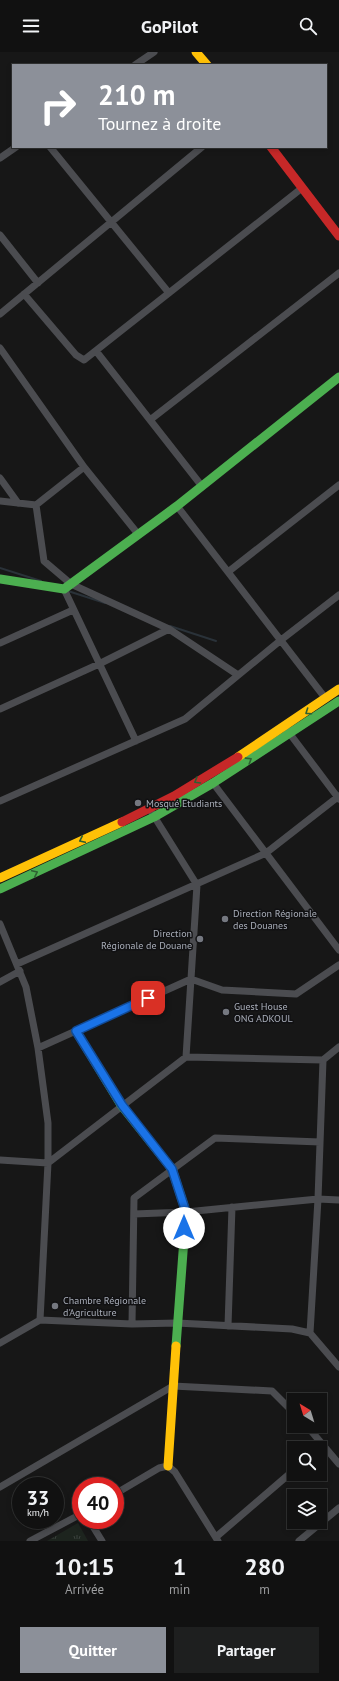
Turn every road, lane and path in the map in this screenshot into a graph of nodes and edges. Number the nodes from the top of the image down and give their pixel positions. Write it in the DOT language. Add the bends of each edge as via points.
graph roads {
  1 [pos="154,52"];
  2 [pos="196,52"];
  3 [pos="136,64"];
  4 [pos="206,64"];
  5 [pos="15,148"];
  6 [pos="51,148"];
  7 [pos="201,148"];
  8 [pos="272,148"];
  9 [pos="0,158"];
  10 [pos="302,188"];
  11 [pos="111,222"];
  12 [pos="0,235"];
  13 [pos="339,236"];
  14 [pos="339,273"];
  15 [pos="38,283"];
  16 [pos="169,293"];
  17 [pos="24,294"];
  18 [pos="0,314"];
  19 [pos="0,348"];
  20 [pos="96,351"];
  21 [pos="339,377"];
  22 [pos="150,420"];
  23 [pos="84,467"];
  24 [pos="0,478"];
  25 [pos="202,485"];
  26 [pos="339,485"];
  27 [pos="0,500"];
  28 [pos="18,503"];
  29 [pos="36,505"];
  30 [pos="177,506"];
  31 [pos="138,534"];
  32 [pos="228,572"];
  33 [pos="2,581"];
  34 [pos="68,587"];
  35 [pos="339,595"];
  36 [pos="73,610"];
  37 [pos="169,630"];
  38 [pos="281,640"];
  39 [pos="0,643"];
  40 [pos="99,664"];
  41 [pos="238,675"];
  42 [pos="339,689"];
  43 [pos="326,699"];
  44 [pos="339,701"];
  45 [pos="0,709"];
  46 [pos="288,731"];
  47 [pos="136,740"];
  48 [pos="213,783"];
  49 [pos="339,797"];
  50 [pos="0,802"];
  51 [pos="149,809"];
  52 [pos="154,817"];
  53 [pos="266,853"];
  54 [pos="0,878"];
  55 [pos="197,885"];
  56 [pos="0,889"];
  57 [pos="0,924"];
  58 [pos="339,950"];
  59 [pos="17,964"];
  60 [pos="339,965"];
  61 [pos="20,971"];
  62 [pos="191,979"];
  63 [pos="0,982"];
  64 [pos="76,1031"];
  65 [pos="339,1047"];
  66 [pos="38,1048"];
  67 [pos="186,1057"];
  68 [pos="323,1060"];
  69 [pos="122,1105"];
  70 [pos="320,1142"];
  71 [pos="0,1160"];
  72 [pos="48,1163"];
  73 [pos="172,1169"];
  74 [pos="318,1199"];
  75 [pos="339,1200"];
  76 [pos="232,1208"];
  77 [pos="186,1212"];
  78 [pos="134,1214"];
  79 [pos="40,1320"];
  80 [pos="176,1323"];
  81 [pos="132,1324"];
  82 [pos="228,1326"];
  83 [pos="310,1333"];
  84 [pos="0,1342"];
  85 [pos="339,1367"];
  86 [pos="173,1386"];
  87 [pos="287,1406"];
  88 [pos="327,1453"];
  89 [pos="339,1464"];
  90 [pos="168,1466"];
  91 [pos="287,1476"];
  92 [pos="0,1487"];
  93 [pos="124,1489"];
  94 [pos="339,1508"];
  95 [pos="72,1519"];
  96 [pos="95,1529"];
  97 [pos="217,1539"];
  98 [pos="30,1541"];
  99 [pos="102,1541"];
  100 [pos="299,1541"];
  1 -- 3 [label="street"];
  2 -- 4 [label="street"];
  5 -- 9 [label="street"];
  6 -- 11 [label="street"];
  7 -- 11 [label="street"];
  8 -- 10 [label="street"];
  10 -- 13 [label="street"];
  10 -- 16 [label="street"];
  11 -- 15 [label="street"];
  11 -- 16 [label="street"];
  12 -- 15 [label="street"];
  14 -- 22 [label="street"];
  15 -- 17 [label="street"];
  16 -- 20 [label="street"];
  17 -- 18 [label="street"];
  17 -- 20 [label="street" via="76,355 84,360"];
  19 -- 23 [label="street"];
  20 -- 22 [label="street"];
  21 -- 25 [label="street"];
  22 -- 25 [label="street"];
  23 -- 29 [label="street"];
  23 -- 31 [label="street"];
  24 -- 28 [label="street"];
  25 -- 30 [label="street"];
  26 -- 32 [label="street"];
  27 -- 28 [label="street"];
  28 -- 29 [label="street"];
  29 -- 34 [label="street" via="44,561"];
  30 -- 31 [label="street"];
  30 -- 32 [label="street"];
  31 -- 34 [label="street"];
  32 -- 38 [label="street"];
  33 -- 34 [label="street"];
  34 -- 36 [label="street"];
  34 -- 37 [label="street"];
  35 -- 38 [label="street"];
  36 -- 39 [label="street"];
  36 -- 40 [label="street"];
  37 -- 40 [label="street"];
  37 -- 41 [label="street"];
  38 -- 41 [label="street"];
  38 -- 43 [label="street"];
  40 -- 45 [label="street"];
  40 -- 47 [label="street"];
  41 -- 47 [label="street" via="185,718"];
  42 -- 43 [label="street"];
  43 -- 46 [label="street, one-way"];
  44 -- 46 [label="street"];
  48 -- 46 [label="street, one-way"];
  46 -- 49 [label="street"];
  46 -- 51 [label="street, one-way"];
  47 -- 50 [label="street"];
  48 -- 52 [label="street"];
  48 -- 53 [label="street"];
  49 -- 53 [label="street"];
  51 -- 52 [label="street"];
  51 -- 54 [label="street, one-way"];
  52 -- 55 [label="street"];
  56 -- 52 [label="street, one-way"];
  53 -- 55 [label="street"];
  53 -- 58 [label="street"];
  55 -- 59 [label="street"];
  55 -- 62 [label="street"];
  57 -- 59 [label="street"];
  59 -- 61 [label="street"];
  60 -- 62 [label="street" via="296,994 222,990"];
  61 -- 63 [label="street"];
  61 -- 66 [label="street" via="26,987"];
  62 -- 64 [label="street"];
  62 -- 67 [label="street"];
  64 -- 66 [label="street"];
  64 -- 69 [label="street"];
  65 -- 68 [label="street"];
  66 -- 72 [label="street" via="48,1123"];
  67 -- 68 [label="street"];
  67 -- 69 [label="street"];
  68 -- 70 [label="street"];
  69 -- 72 [label="street"];
  69 -- 73 [label="street"];
  70 -- 73 [label="street" via="215,1138"];
  70 -- 74 [label="street"];
  71 -- 72 [label="street"];
  72 -- 79 [label="street"];
  73 -- 77 [label="street"];
  73 -- 78 [label="street" via="134,1198"];
  74 -- 75 [label="street"];
  74 -- 76 [label="street"];
  74 -- 83 [label="street"];
  76 -- 77 [label="street"];
  76 -- 82 [label="street"];
  77 -- 78 [label="street"];
  77 -- 80 [label="street"];
  78 -- 81 [label="street"];
  79 -- 81 [label="street"];
  79 -- 84 [label="street"];
  80 -- 81 [label="street"];
  80 -- 82 [label="street"];
  80 -- 86 [label="street"];
  82 -- 83 [label="street" via="292,1329"];
  83 -- 85 [label="street"];
  86 -- 87 [label="street" via="272,1391"];
  86 -- 90 [label="street"];
  86 -- 92 [label="street"];
  88 -- 89 [label="street"];
  90 -- 93 [label="street" via="159,1468"];
  90 -- 97 [label="street" via="176,1472"];
  91 -- 97 [label="street"];
  94 -- 100 [label="street"];
  95 -- 98 [label="street"];
  96 -- 99 [label="street"];
}
